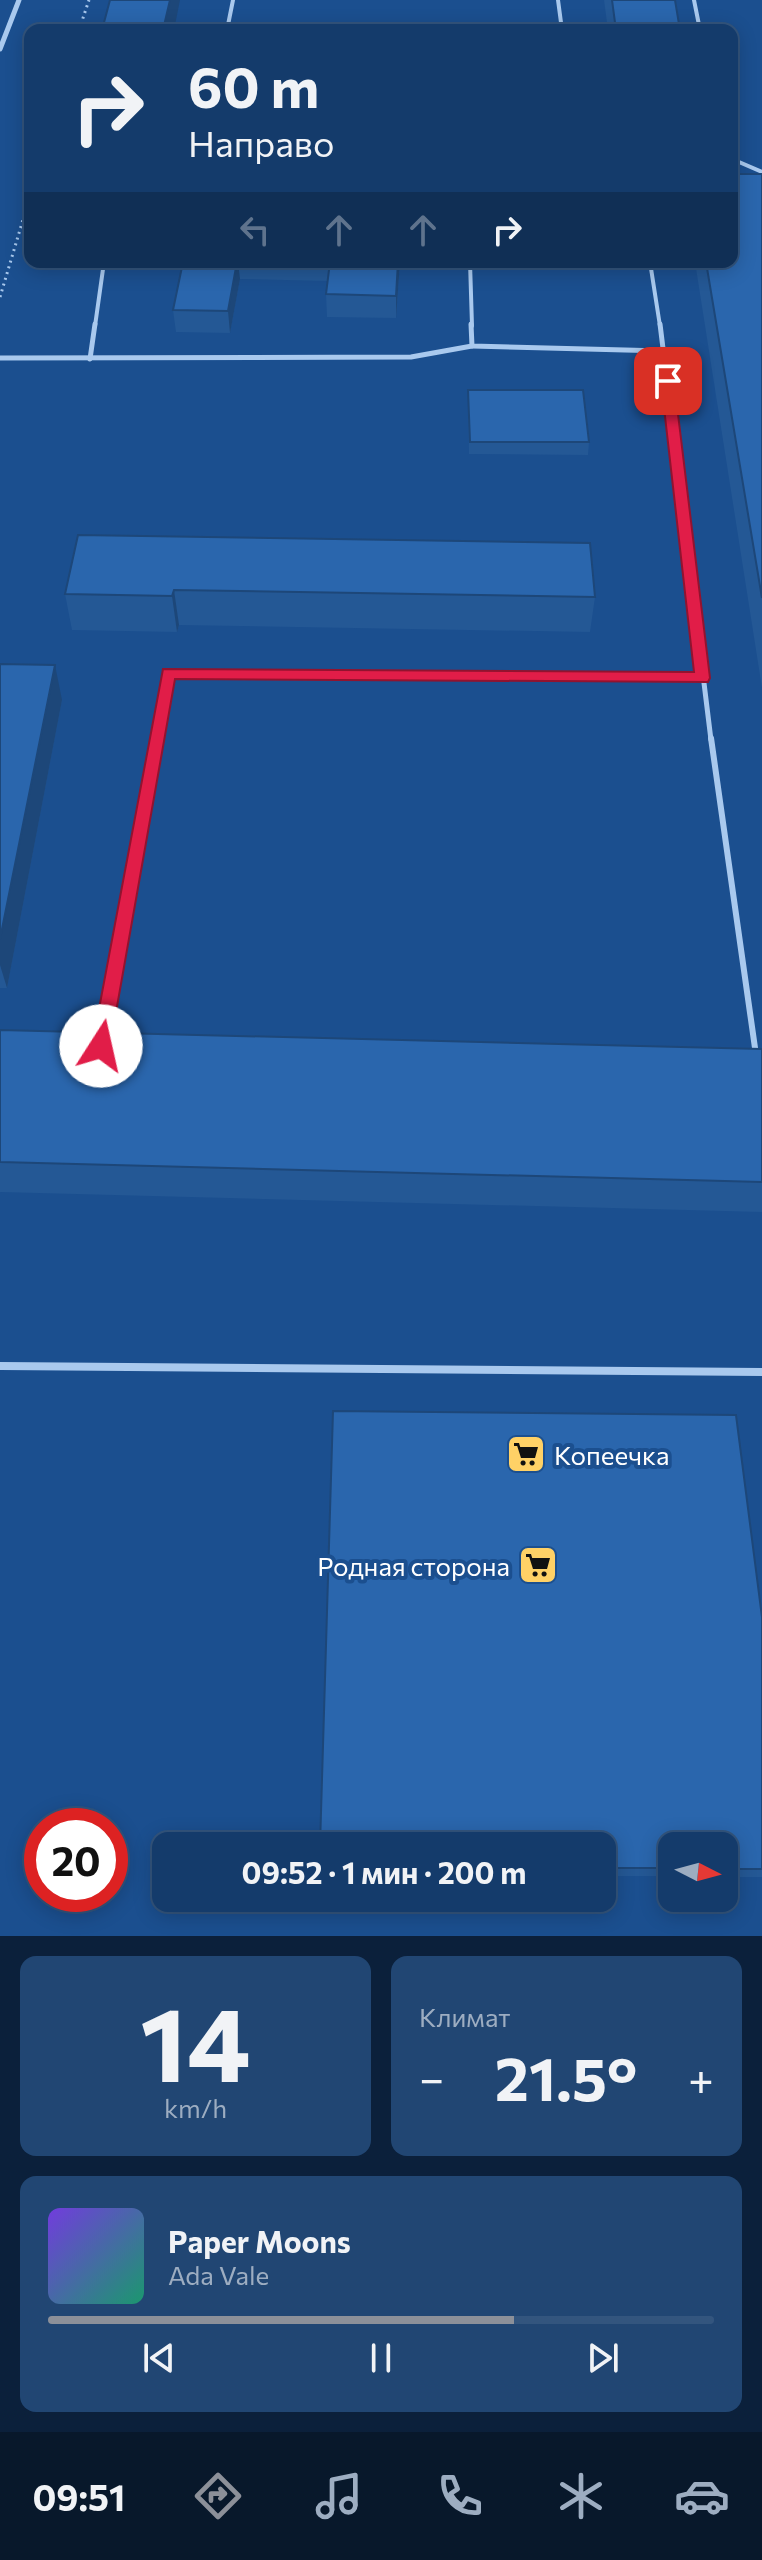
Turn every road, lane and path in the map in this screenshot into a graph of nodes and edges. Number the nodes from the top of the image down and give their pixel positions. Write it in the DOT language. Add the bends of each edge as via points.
graph roads {
  1 [pos="19,0"];
  2 [pos="89,0"];
  3 [pos="233,0"];
  4 [pos="558,0"];
  5 [pos="694,0"];
  6 [pos="81,24"];
  7 [pos="228,24"];
  8 [pos="561,24"];
  9 [pos="699,24"];
  10 [pos="0,49"];
  11 [pos="738,162"];
  12 [pos="762,172"];
  13 [pos="24,216"];
  14 [pos="103,268"];
  15 [pos="470,268"];
  16 [pos="651,268"];
  17 [pos="0,297"];
  18 [pos="472,346"];
  19 [pos="664,351"];
  20 [pos="0,358"];
  21 [pos="90,359"];
  22 [pos="702,678"];
  23 [pos="101,1046"];
  24 [pos="740,1058"];
  25 [pos="759,1059"];
  26 [pos="0,1366"];
  27 [pos="762,1372"];
  1 -- 10 [label="street"];
  2 -- 6 [label="path"];
  3 -- 7 [label="lane"];
  4 -- 8 [label="lane"];
  5 -- 9 [label="lane"];
  11 -- 12 [label="lane"];
  13 -- 17 [label="path"];
  14 -- 21 [label="lane"];
  15 -- 18 [label="lane"];
  16 -- 19 [label="lane"];
  18 -- 19 [label="lane"];
  18 -- 21 [label="lane" via="411,357"];
  19 -- 22 [label="lane"];
  20 -- 21 [label="lane"];
  22 -- 23 [label="lane" via="168,673"];
  22 -- 25 [label="lane"];
  24 -- 25 [label="lane"];
  26 -- 27 [label="lane"];
}
